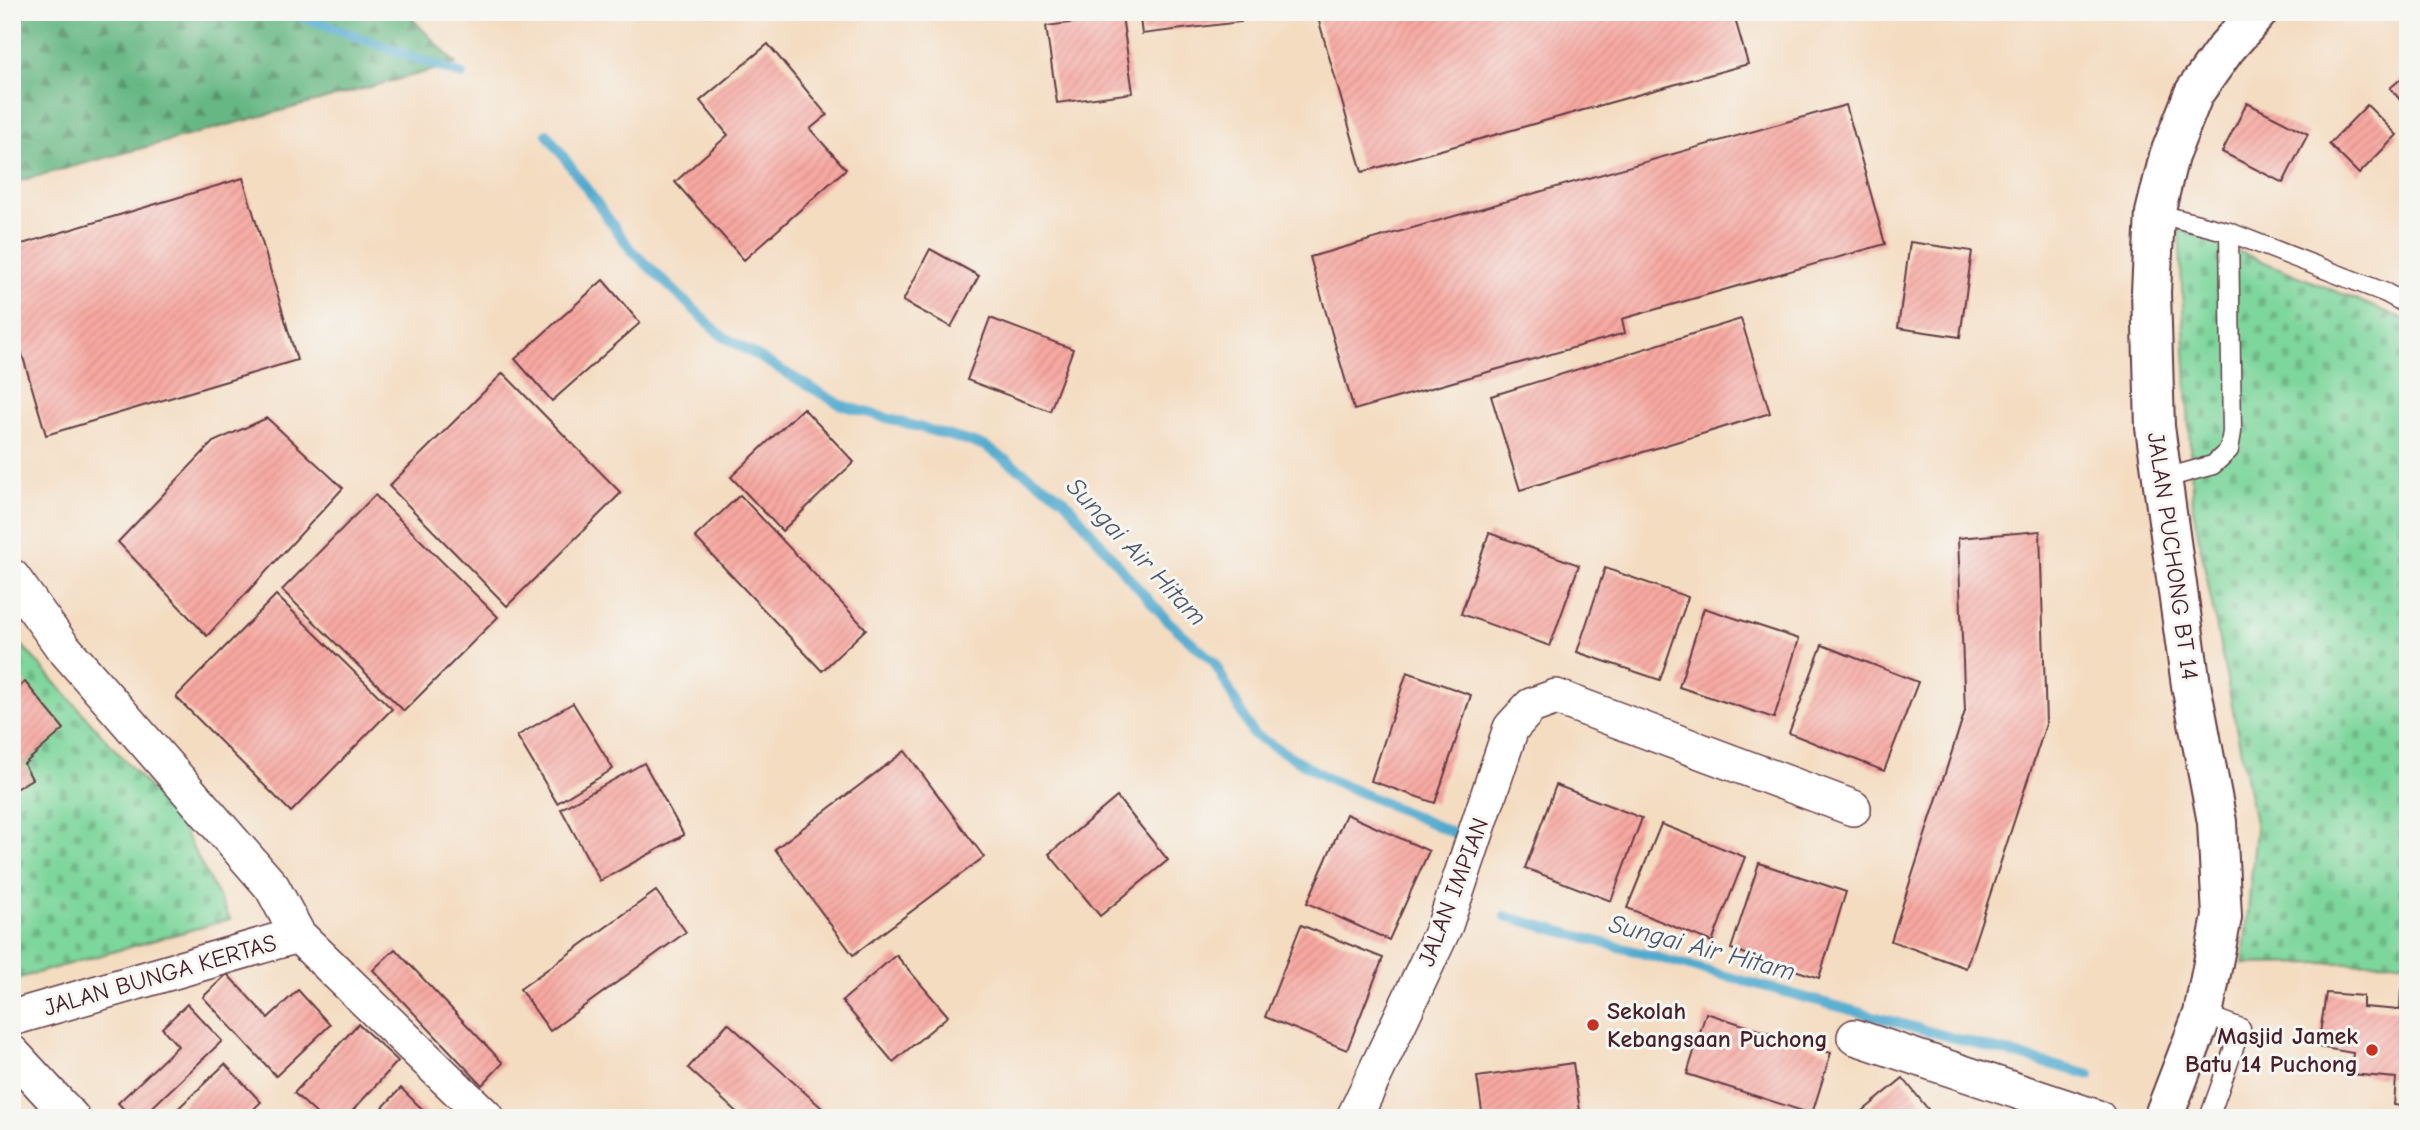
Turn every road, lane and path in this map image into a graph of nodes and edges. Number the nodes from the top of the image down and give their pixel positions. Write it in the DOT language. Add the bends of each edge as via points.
graph roads {
  1 [pos="2258,12"];
  2 [pos="2155,213"];
  3 [pos="2229,232"];
  4 [pos="2408,305"];
  5 [pos="2162,479"];
  6 [pos="12,577"];
  7 [pos="1853,808"];
  8 [pos="298,935"];
  9 [pos="2203,1014"];
  10 [pos="12,1018"];
  11 [pos="1855,1037"];
  12 [pos="12,1053"];
  13 [pos="72,1118"];
  14 [pos="487,1118"];
  15 [pos="1354,1118"];
  16 [pos="2098,1118"];
  17 [pos="2162,1118"];
  18 [pos="2209,1118"];
  1 -- 2 [label="street, JALAN PUCHONG BT 14" via="2194,93 2169,156"];
  2 -- 3 [label="lane"];
  2 -- 5 [label="street, JALAN PUCHONG BT 14" via="2152,319 2155,427"];
  3 -- 4 [label="lane"];
  3 -- 5 [label="lane" via="2229,450 2213,465"];
  5 -- 9 [label="street, JALAN PUCHONG BT 14" via="2191,685 2217,822 2222,917"];
  6 -- 8 [label="street" via="61,645 272,887"];
  7 -- 15 [label="street, JALAN IMPIAN" via="1556,696 1531,706 1511,728 1445,925"];
  8 -- 10 [label="street, JALAN BUNGA KERTAS"];
  8 -- 14 [label="street, JALAN BUNGA KERTAS"];
  9 -- 17 [label="street, JALAN PUCHONG BT 14"];
  9 -- 18 [label="lane" via="2241,1028"];
  11 -- 16 [label="street"];
  12 -- 13 [label="street"];
}
